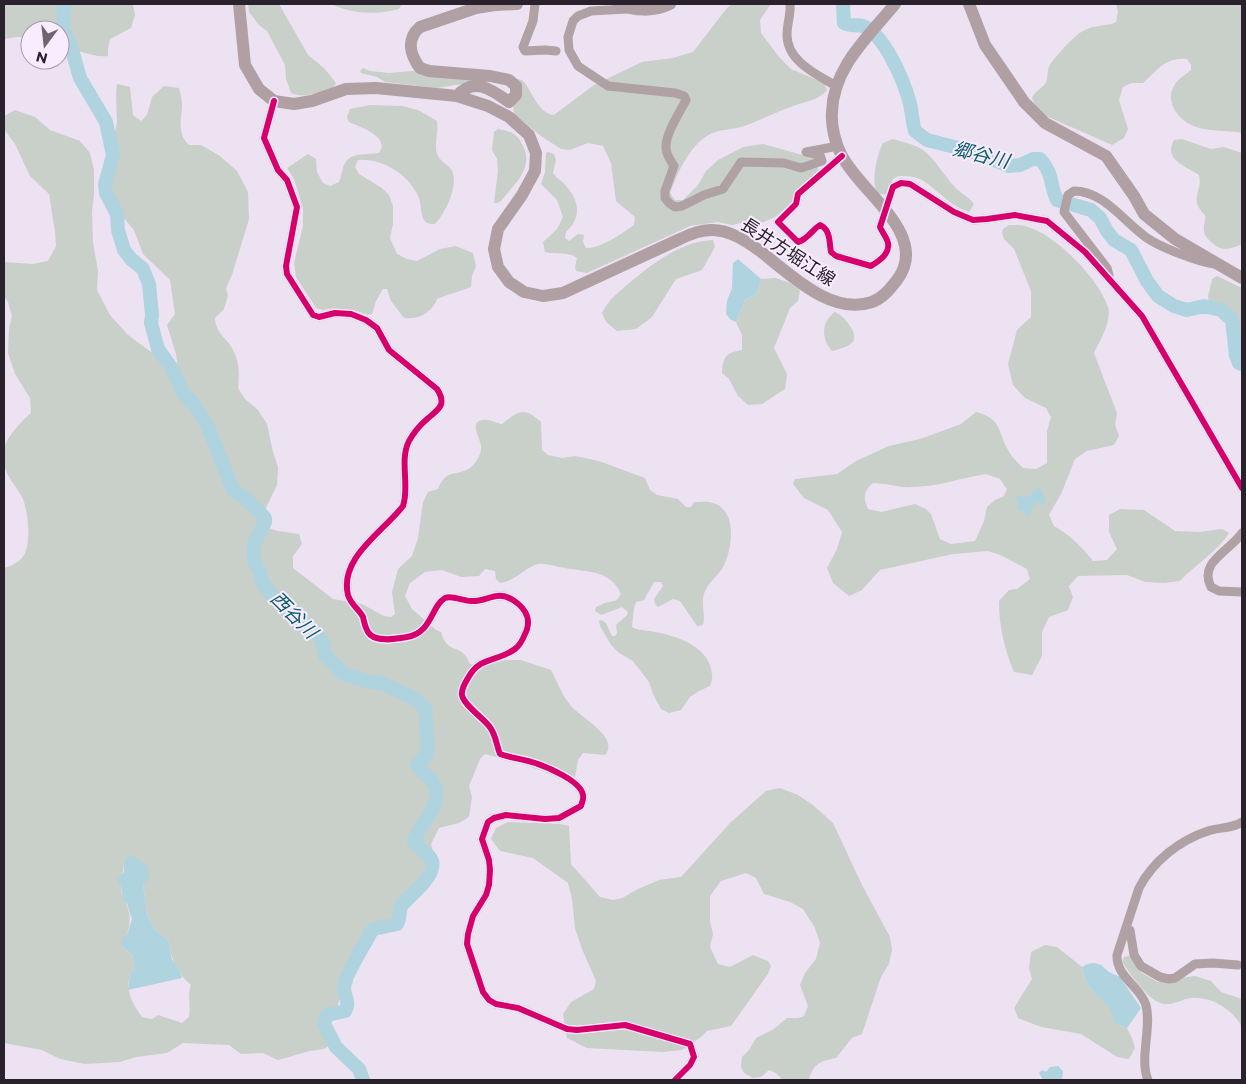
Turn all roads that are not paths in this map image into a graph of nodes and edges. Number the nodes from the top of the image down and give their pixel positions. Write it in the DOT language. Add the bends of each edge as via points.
graph roads {
  1 [pos="239,4"];
  2 [pos="517,4"];
  3 [pos="535,4"];
  4 [pos="670,4"];
  5 [pos="790,4"];
  6 [pos="895,4"];
  7 [pos="969,4"];
  8 [pos="624,6"];
  9 [pos="556,51"];
  10 [pos="836,86"];
  11 [pos="457,96"];
  12 [pos="274,101"];
  13 [pos="510,102"];
  14 [pos="509,117"];
  15 [pos="840,151"];
  16 [pos="885,210"];
  17 [pos="1219,265"];
  18 [pos="1242,278"];
  19 [pos="1110,280"];
  20 [pos="1242,488"];
  21 [pos="1242,534"];
  22 [pos="1242,592"];
  23 [pos="1242,822"];
  24 [pos="1126,927"];
  25 [pos="1238,965"];
  26 [pos="675,1080"];
  27 [pos="1148,1080"];
  1 -- 12 [label="main road" via="245,65 259,89"];
  2 -- 13 [label="main road" via="476,8 420,27 411,39 411,54 420,68 429,72 509,80 516,86 516,95"];
  3 -- 9 [label="street" via="524,51"];
  4 -- 8 [label="main road" via="657,9"];
  5 -- 10 [label="street" via="786,35 794,56"];
  6 -- 10 [label="main road, 長井方堀江線" via="848,61"];
  7 -- 17 [label="main road" via="985,45 1024,102 1044,123 1106,156 1144,214 1175,239"];
  8 -- 15 [label="street" via="578,16 573,20 568,37 569,50 578,66 608,86 684,96 686,100 674,122 666,148 674,166 665,190 669,203 682,206 723,189 742,162 784,163 801,168 822,161 820,155 806,152"];
  10 -- 15 [label="main road, 長井方堀江線" via="832,118"];
  11 -- 12 [label="main road, 長井方堀江線" via="376,88 346,89 294,104"];
  11 -- 13 [label="main road, 長井方堀江線" via="464,88 483,87"];
  11 -- 14 [label="main road, 長井方堀江線"];
  12 -- 26 [label="street" via="264,138 278,170 287,180 297,207 286,266 288,274 313,315 351,314 366,320 377,328 389,350 438,389 441,396 441,405 408,443 403,506 351,566 347,580 352,604 361,613 368,633 374,638 384,639 410,637 420,631 430,622 443,600 449,597 473,602 499,595 520,606 527,616 528,629 522,640 516,649 475,667 464,683 464,702 491,728 500,754 559,773 576,784 584,797 581,806 559,818 506,815 488,822 482,840 489,860 489,885 473,916 467,939 483,992 496,1004 518,1008 567,1029 625,1026 690,1044 694,1057"];
  13 -- 14 [label="main road"];
  14 -- 16 [label="main road, 長井方堀江線" via="528,135 536,153 535,171 498,229 494,249 498,267 509,282 524,292 543,296 563,293 680,239 713,230 730,233 746,242 826,299 858,305 888,292 900,275 905,259 906,245 900,229"];
  15 -- 16 [label="main road, 長井方堀江線" via="852,171"];
  15 -- 16 [label="street" via="798,194 796,204 778,222 798,242 803,241 814,228 825,227 831,252 871,266 886,253 888,243 880,227"];
  16 -- 19 [label="street" via="893,186 900,183 910,184 973,220 1015,215 1046,221 1084,252"];
  17 -- 18 [label="main road"];
  17 -- 19 [label="street" via="1201,263 1148,239 1102,200 1092,194 1074,191 1068,195 1064,212 1107,268"];
  19 -- 20 [label="street" via="1142,316"];
  21 -- 22 [label="street" via="1210,566 1207,581 1211,588 1219,591"];
  23 -- 24 [label="street" via="1228,828 1209,830 1174,848 1143,879"];
  24 -- 25 [label="street" via="1130,930 1134,955 1141,966 1160,977 1175,978 1195,964"];
  24 -- 27 [label="street" via="1117,964 1146,1005 1145,1065"];
}
